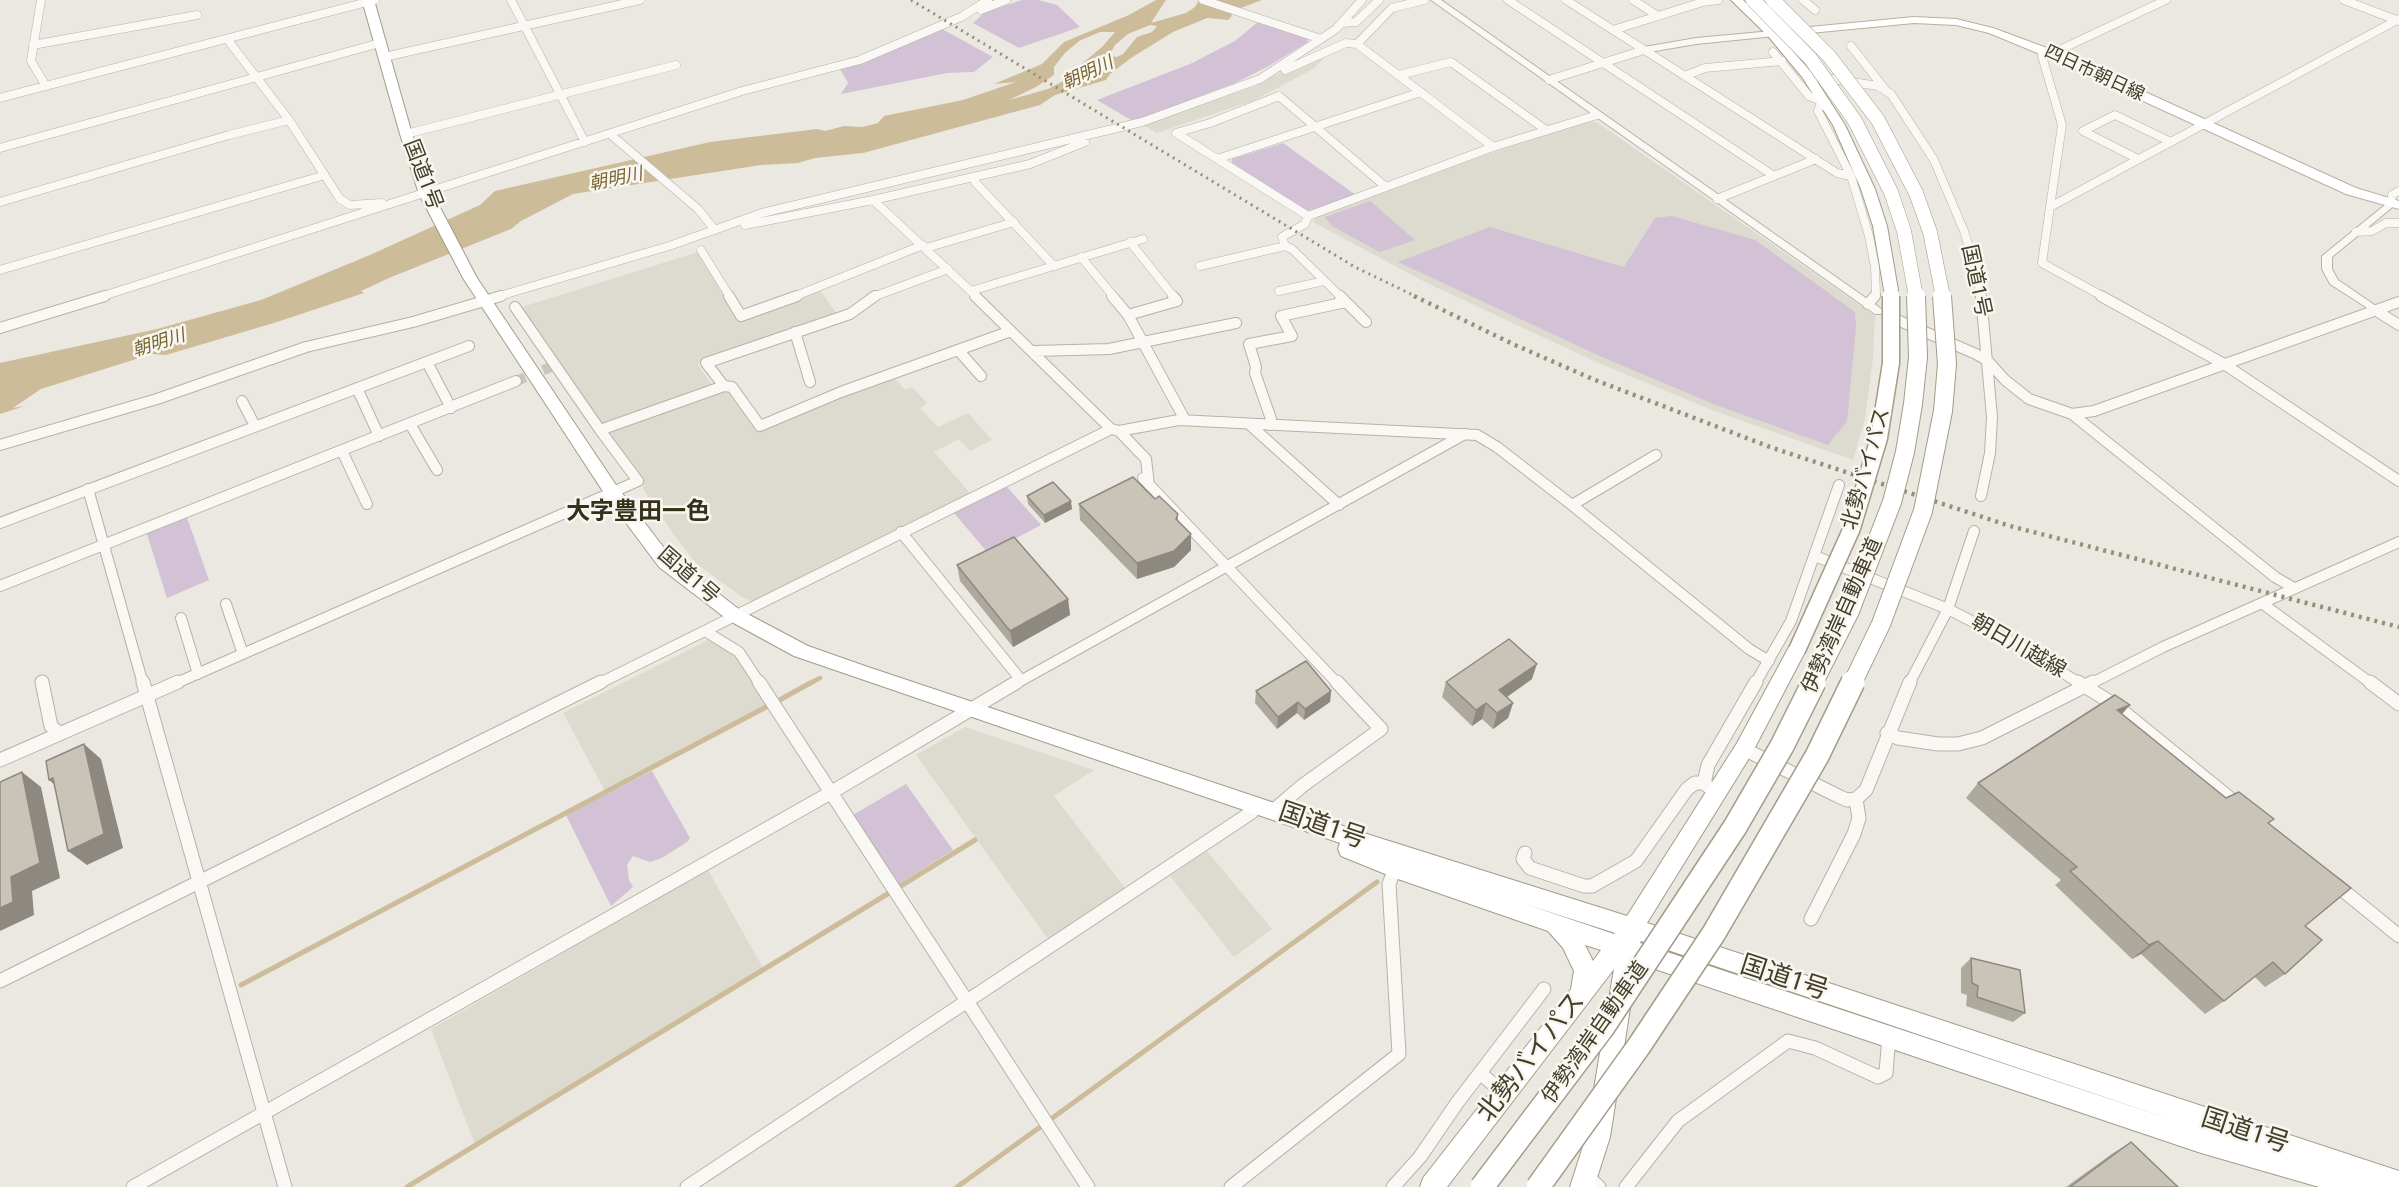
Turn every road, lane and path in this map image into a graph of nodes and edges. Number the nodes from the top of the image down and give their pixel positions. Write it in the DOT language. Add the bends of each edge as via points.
graph roads {
  1 [pos="41,0"];
  2 [pos="511,0"];
  3 [pos="640,0"];
  4 [pos="988,0"];
  5 [pos="1006,0"];
  6 [pos="1203,0"];
  7 [pos="1362,0"];
  8 [pos="1379,0"];
  9 [pos="1424,0"];
  10 [pos="1435,0"];
  11 [pos="1508,0"];
  12 [pos="1566,0"];
  13 [pos="1633,0"];
  14 [pos="1718,0"];
  15 [pos="1773,0"];
  16 [pos="1803,0"];
  17 [pos="2166,0"];
  18 [pos="2344,0"];
  19 [pos="370,1"];
  20 [pos="1701,1"];
  21 [pos="1741,1"];
  22 [pos="1815,10"];
  23 [pos="197,15"];
  24 [pos="1658,16"];
  25 [pos="961,17"];
  26 [pos="2398,20"];
  27 [pos="1342,23"];
  28 [pos="525,26"];
  29 [pos="1613,30"];
  30 [pos="1772,34"];
  31 [pos="227,39"];
  32 [pos="1321,39"];
  33 [pos="380,43"];
  34 [pos="1357,44"];
  35 [pos="33,45"];
  36 [pos="1851,46"];
  37 [pos="1644,50"];
  38 [pos="1773,52"];
  39 [pos="2047,55"];
  40 [pos="384,57"];
  41 [pos="1782,61"];
  42 [pos="1602,64"];
  43 [pos="676,65"];
  44 [pos="1271,72"];
  45 [pos="1399,75"];
  46 [pos="1807,75"];
  47 [pos="1685,76"];
  48 [pos="258,78"];
  49 [pos="1548,80"];
  50 [pos="46,86"];
  51 [pos="1884,88"];
  52 [pos="1421,92"];
  53 [pos="561,94"];
  54 [pos="0,98"];
  55 [pos="1822,107"];
  56 [pos="1597,115"];
  57 [pos="289,120"];
  58 [pos="2205,125"];
  59 [pos="1315,127"];
  60 [pos="1546,130"];
  61 [pos="1105,132"];
  62 [pos="406,134"];
  63 [pos="610,134"];
  64 [pos="585,142"];
  65 [pos="2171,142"];
  66 [pos="1493,147"];
  67 [pos="0,148"];
  68 [pos="1075,154"];
  69 [pos="1216,159"];
  70 [pos="1816,159"];
  71 [pos="2138,159"];
  72 [pos="1030,164"];
  73 [pos="325,175"];
  74 [pos="1774,176"];
  75 [pos="1851,176"];
  76 [pos="973,177"];
  77 [pos="1386,188"];
  78 [pos="2399,191"];
  79 [pos="428,199"];
  80 [pos="409,200"];
  81 [pos="873,200"];
  82 [pos="1717,200"];
  83 [pos="0,201"];
  84 [pos="2395,204"];
  85 [pos="2050,207"];
  86 [pos="1308,216"];
  87 [pos="1014,222"];
  88 [pos="2399,223"];
  89 [pos="715,230"];
  90 [pos="2356,232"];
  91 [pos="1143,239"];
  92 [pos="1130,242"];
  93 [pos="1285,246"];
  94 [pos="924,247"];
  95 [pos="701,250"];
  96 [pos="1081,258"];
  97 [pos="1054,266"];
  98 [pos="1200,266"];
  99 [pos="948,269"];
  100 [pos="0,270"];
  101 [pos="1324,281"];
  102 [pos="971,291"];
  103 [pos="1279,291"];
  104 [pos="484,302"];
  105 [pos="1346,302"];
  106 [pos="2399,302"];
  107 [pos="1868,304"];
  108 [pos="514,307"];
  109 [pos="2375,310"];
  110 [pos="1879,312"];
  111 [pos="1128,315"];
  112 [pos="1366,322"];
  113 [pos="1236,323"];
  114 [pos="2399,325"];
  115 [pos="0,328"];
  116 [pos="1011,331"];
  117 [pos="795,332"];
  118 [pos="1142,342"];
  119 [pos="469,346"];
  120 [pos="958,351"];
  121 [pos="1034,351"];
  122 [pos="1988,361"];
  123 [pos="427,362"];
  124 [pos="2224,364"];
  125 [pos="981,376"];
  126 [pos="516,381"];
  127 [pos="810,382"];
  128 [pos="724,386"];
  129 [pos="357,388"];
  130 [pos="242,401"];
  131 [pos="451,408"];
  132 [pos="2072,414"];
  133 [pos="1185,420"];
  134 [pos="410,424"];
  135 [pos="1249,424"];
  136 [pos="1270,425"];
  137 [pos="255,426"];
  138 [pos="600,430"];
  139 [pos="1115,430"];
  140 [pos="1465,434"];
  141 [pos="379,436"];
  142 [pos="0,445"];
  143 [pos="342,451"];
  144 [pos="1656,455"];
  145 [pos="436,470"];
  146 [pos="2399,481"];
  147 [pos="1839,485"];
  148 [pos="88,489"];
  149 [pos="612,492"];
  150 [pos="1981,496"];
  151 [pos="368,504"];
  152 [pos="1339,505"];
  153 [pos="1572,505"];
  154 [pos="0,523"];
  155 [pos="1974,531"];
  156 [pos="901,532"];
  157 [pos="2399,542"];
  158 [pos="105,544"];
  159 [pos="1815,556"];
  160 [pos="1226,566"];
  161 [pos="0,586"];
  162 [pos="2294,588"];
  163 [pos="226,604"];
  164 [pos="2263,604"];
  165 [pos="1948,609"];
  166 [pos="734,615"];
  167 [pos="181,618"];
  168 [pos="705,631"];
  169 [pos="243,654"];
  170 [pos="1769,661"];
  171 [pos="198,674"];
  172 [pos="1021,680"];
  173 [pos="42,681"];
  174 [pos="2087,687"];
  175 [pos="147,696"];
  176 [pos="2399,704"];
  177 [pos="972,710"];
  178 [pos="1887,733"];
  179 [pos="60,734"];
  180 [pos="1744,749"];
  181 [pos="0,760"];
  182 [pos="1711,789"];
  183 [pos="831,792"];
  184 [pos="1856,799"];
  185 [pos="2244,809"];
  186 [pos="1263,811"];
  187 [pos="1525,853"];
  188 [pos="1395,868"];
  189 [pos="2326,876"];
  190 [pos="199,882"];
  191 [pos="1811,919"];
  192 [pos="1552,924"];
  193 [pos="2399,936"];
  194 [pos="1626,942"];
  195 [pos="0,981"];
  196 [pos="1544,989"];
  197 [pos="1581,994"];
  198 [pos="966,1002"];
  199 [pos="1889,1036"];
  200 [pos="1481,1074"];
  201 [pos="1505,1094"];
  202 [pos="264,1113"];
  203 [pos="1589,1183"];
  204 [pos="2399,1183"];
  205 [pos="133,1187"];
  206 [pos="285,1187"];
  207 [pos="687,1187"];
  208 [pos="1088,1187"];
  209 [pos="1231,1187"];
  210 [pos="1393,1187"];
  211 [pos="1432,1187"];
  212 [pos="1482,1187"];
  213 [pos="1538,1187"];
  214 [pos="1626,1187"];
  215 [pos="2362,1187"];
  1 -- 35 [label="street"];
  2 -- 28 [label="street"];
  3 -- 28 [label="street"];
  4 -- 25 [label="street"];
  5 -- 25 [label="street"];
  6 -- 32 [label="street"];
  7 -- 27 [label="street"];
  8 -- 27 [label="street" via="1356,22"];
  9 -- 34 [label="street" via="1392,8"];
  10 -- 49 [label="street"];
  11 -- 42 [label="street"];
  12 -- 29 [label="street"];
  13 -- 24 [label="street"];
  14 -- 20 [label="street"];
  15 -- 213 [label="highway, 伊勢湾岸自動車道, bridge" via="1829,56 1878,120 1927,222 1940,275 1947,364 1935,459 1923,511 1885,615 1817,756 1714,933 1639,1047"];
  16 -- 22 [label="street"];
  17 -- 39 [label="street"];
  18 -- 26 [label="street"];
  19 -- 31 [label="street"];
  19 -- 33 [label="main road, 国道1号"];
  20 -- 24 [label="street"];
  21 -- 30 [label="main road, 北勢バイパス"];
  21 -- 212 [label="highway, 伊勢湾岸自動車道, bridge" via="1810,58 1855,121 1891,192 1913,273 1917,314 1913,405 1905,452 1892,501 1850,611 1776,756 1735,827 1603,1027"];
  23 -- 35 [label="street"];
  24 -- 29 [label="street"];
  25 -- 63 [label="street" via="860,60 742,91"];
  26 -- 58 [label="street"];
  27 -- 32 [label="street"];
  28 -- 40 [label="street"];
  28 -- 53 [label="street"];
  29 -- 37 [label="street"];
  30 -- 37 [label="street"];
  30 -- 39 [label="main road, 四日市朝日線" via="1898,21 1944,21 1993,31"];
  30 -- 46 [label="main road, 北勢バイパス"];
  31 -- 48 [label="street"];
  31 -- 50 [label="street"];
  32 -- 44 [label="street"];
  33 -- 40 [label="main road, 国道1号"];
  33 -- 48 [label="street"];
  34 -- 44 [label="street" via="1346,43 1285,70"];
  34 -- 45 [label="street"];
  35 -- 50 [label="street" via="31,61"];
  36 -- 51 [label="street, 国道1号"];
  37 -- 42 [label="street"];
  37 -- 47 [label="street"];
  38 -- 41 [label="street"];
  39 -- 58 [label="main road, 四日市朝日線"];
  39 -- 85 [label="street" via="2062,126"];
  40 -- 62 [label="main road, 国道1号"];
  41 -- 47 [label="street" via="1705,68"];
  41 -- 55 [label="street"];
  42 -- 49 [label="street"];
  42 -- 74 [label="street"];
  43 -- 53 [label="street"];
  44 -- 61 [label="street" via="1202,102"];
  45 -- 52 [label="street"];
  45 -- 60 [label="street" via="1452,62"];
  46 -- 51 [label="street"];
  46 -- 55 [label="main road, 北勢バイパス"];
  47 -- 70 [label="street"];
  48 -- 57 [label="street"];
  48 -- 67 [label="street"];
  49 -- 56 [label="street"];
  50 -- 54 [label="street"];
  51 -- 122 [label="street, 国道1号" via="1934,160 1964,231 1976,270"];
  52 -- 59 [label="street"];
  52 -- 66 [label="street"];
  53 -- 62 [label="street"];
  53 -- 64 [label="street"];
  55 -- 75 [label="street"];
  55 -- 180 [label="main road, 北勢バイパス, bridge" via="1839,125 1880,226 1891,290 1891,363 1873,461 1852,528 1797,650"];
  56 -- 60 [label="street"];
  56 -- 82 [label="street"];
  57 -- 73 [label="street"];
  57 -- 83 [label="street"];
  58 -- 65 [label="street"];
  58 -- 84 [label="main road, 四日市朝日線" via="2351,191"];
  59 -- 69 [label="street"];
  59 -- 69 [label="street" via="1279,96 1176,133"];
  59 -- 77 [label="street"];
  60 -- 66 [label="street"];
  61 -- 72 [label="street"];
  61 -- 89 [label="street" via="800,203"];
  62 -- 79 [label="main road, 国道1号"];
  63 -- 64 [label="street"];
  63 -- 89 [label="street" via="698,209"];
  64 -- 79 [label="street"];
  65 -- 71 [label="street"];
  65 -- 71 [label="street" via="2115,115 2083,131"];
  66 -- 77 [label="street"];
  68 -- 72 [label="street"];
  69 -- 86 [label="street"];
  70 -- 74 [label="street"];
  70 -- 75 [label="street" via="1837,173"];
  71 -- 85 [label="street"];
  72 -- 76 [label="street"];
  73 -- 80 [label="street" via="340,199 350,204"];
  73 -- 100 [label="street"];
  74 -- 82 [label="street"];
  75 -- 107 [label="street" via="1875,267 1876,294"];
  76 -- 81 [label="street"];
  76 -- 87 [label="street"];
  77 -- 86 [label="street"];
  78 -- 84 [label="street" via="2392,195"];
  79 -- 80 [label="street"];
  79 -- 104 [label="main road, 国道1号"];
  80 -- 115 [label="street"];
  81 -- 89 [label="street"];
  81 -- 94 [label="street"];
  82 -- 107 [label="street"];
  84 -- 90 [label="street"];
  85 -- 124 [label="street" via="2042,263"];
  86 -- 93 [label="street" via="1305,224 1282,237"];
  87 -- 94 [label="street"];
  87 -- 97 [label="street"];
  88 -- 90 [label="street" via="2386,222 2372,231"];
  89 -- 104 [label="street"];
  90 -- 109 [label="street" via="2327,256 2327,269 2334,282"];
  91 -- 92 [label="street"];
  92 -- 96 [label="street"];
  92 -- 111 [label="street" via="1177,301"];
  93 -- 98 [label="street"];
  93 -- 101 [label="street"];
  94 -- 95 [label="street" via="741,315"];
  94 -- 99 [label="street"];
  96 -- 97 [label="street"];
  96 -- 111 [label="street"];
  97 -- 102 [label="street"];
  99 -- 102 [label="street"];
  99 -- 117 [label="street" via="878,294 850,314"];
  101 -- 103 [label="street"];
  101 -- 105 [label="street"];
  102 -- 116 [label="street"];
  104 -- 142 [label="street" via="306,347 157,399"];
  104 -- 149 [label="main road, 国道1号"];
  105 -- 112 [label="street"];
  105 -- 136 [label="street" via="1281,316 1292,336 1250,344"];
  106 -- 109 [label="street"];
  107 -- 110 [label="street"];
  108 -- 138 [label="street"];
  109 -- 114 [label="street"];
  109 -- 124 [label="street"];
  110 -- 122 [label="street"];
  111 -- 118 [label="street"];
  113 -- 118 [label="street"];
  116 -- 120 [label="street"];
  116 -- 121 [label="street"];
  117 -- 127 [label="street"];
  117 -- 128 [label="street" via="706,363"];
  118 -- 121 [label="street" via="1110,349"];
  118 -- 133 [label="street"];
  119 -- 123 [label="street"];
  120 -- 125 [label="street"];
  120 -- 128 [label="street" via="841,392 760,426 732,387"];
  121 -- 139 [label="street"];
  122 -- 132 [label="street" via="2029,399"];
  122 -- 150 [label="street, 国道1号" via="1992,435"];
  123 -- 129 [label="street"];
  123 -- 131 [label="street"];
  124 -- 132 [label="street" via="2094,411"];
  124 -- 146 [label="street"];
  126 -- 131 [label="street"];
  128 -- 138 [label="street"];
  129 -- 137 [label="street"];
  129 -- 141 [label="street"];
  130 -- 137 [label="street"];
  131 -- 134 [label="street"];
  132 -- 162 [label="street" via="2275,578"];
  133 -- 135 [label="street"];
  133 -- 139 [label="street"];
  134 -- 141 [label="street"];
  134 -- 145 [label="street"];
  135 -- 136 [label="street"];
  135 -- 152 [label="street"];
  136 -- 140 [label="street"];
  137 -- 148 [label="street"];
  138 -- 149 [label="street" via="638,481"];
  139 -- 156 [label="street"];
  139 -- 160 [label="street" via="1146,459 1146,481"];
  140 -- 152 [label="street"];
  140 -- 153 [label="street" via="1477,435 1497,447"];
  141 -- 143 [label="street"];
  143 -- 151 [label="street"];
  143 -- 158 [label="street"];
  144 -- 153 [label="street"];
  147 -- 159 [label="street"];
  148 -- 154 [label="street"];
  148 -- 158 [label="street"];
  149 -- 166 [label="main road, 国道1号" via="665,562"];
  149 -- 169 [label="street"];
  152 -- 160 [label="street"];
  153 -- 170 [label="street" via="1715,623"];
  155 -- 165 [label="street"];
  156 -- 166 [label="street"];
  156 -- 172 [label="street"];
  157 -- 162 [label="street"];
  158 -- 161 [label="street"];
  158 -- 175 [label="street"];
  159 -- 165 [label="street"];
  159 -- 170 [label="street" via="1791,621"];
  160 -- 172 [label="street"];
  160 -- 186 [label="street" via="1381,729"];
  162 -- 164 [label="street"];
  163 -- 169 [label="street"];
  164 -- 174 [label="street" via="2163,647"];
  164 -- 176 [label="street"];
  165 -- 174 [label="street, 朝日川越線"];
  165 -- 178 [label="street"];
  166 -- 168 [label="street"];
  166 -- 177 [label="main road, 国道1号" via="801,651"];
  167 -- 171 [label="street"];
  168 -- 183 [label="street" via="739,652"];
  168 -- 190 [label="street"];
  169 -- 171 [label="street"];
  170 -- 182 [label="street" via="1708,765"];
  171 -- 175 [label="street"];
  172 -- 177 [label="street"];
  173 -- 179 [label="street" via="51,726"];
  174 -- 178 [label="street" via="1971,742 1938,744"];
  174 -- 185 [label="street, 朝日川越線"];
  175 -- 179 [label="street"];
  175 -- 190 [label="street"];
  177 -- 183 [label="street"];
  177 -- 186 [label="main road, 国道1号"];
  178 -- 184 [label="street" via="1866,790"];
  179 -- 181 [label="street"];
  180 -- 182 [label="main road, 北勢バイパス"];
  180 -- 184 [label="street" via="1838,796"];
  182 -- 187 [label="street" via="1695,783 1687,789 1636,861 1592,886 1530,868"];
  182 -- 194 [label="main road, 北勢バイパス"];
  183 -- 198 [label="street"];
  183 -- 202 [label="street"];
  184 -- 191 [label="street" via="1859,818 1854,834"];
  186 -- 188 [label="main road, 国道1号"];
  186 -- 194 [label="main road, 国道1号" via="1370,844"];
  186 -- 198 [label="street"];
  188 -- 192 [label="main road, 国道1号"];
  188 -- 209 [label="street" via="1389,884 1399,1054"];
  189 -- 193 [label="street"];
  190 -- 195 [label="street"];
  190 -- 202 [label="street"];
  192 -- 194 [label="main road, 国道1号"];
  192 -- 197 [label="main road" via="1571,941 1581,960 1585,971"];
  194 -- 197 [label="main road, 北勢バイパス"];
  194 -- 199 [label="main road, 国道1号"];
  194 -- 203 [label="main road, 北勢バイパス"];
  194 -- 204 [label="main road, 国道1号"];
  196 -- 200 [label="street"];
  197 -- 201 [label="main road, 北勢バイパス"];
  198 -- 207 [label="street"];
  198 -- 208 [label="street"];
  199 -- 214 [label="street" via="1886,1073 1878,1077 1815,1048 1788,1041 1678,1122"];
  199 -- 215 [label="main road, 国道1号" via="2201,1140"];
  200 -- 201 [label="street"];
  200 -- 210 [label="street"];
  201 -- 211 [label="main road, 北勢バイパス"];
  202 -- 205 [label="street"];
  202 -- 206 [label="street"];
}
